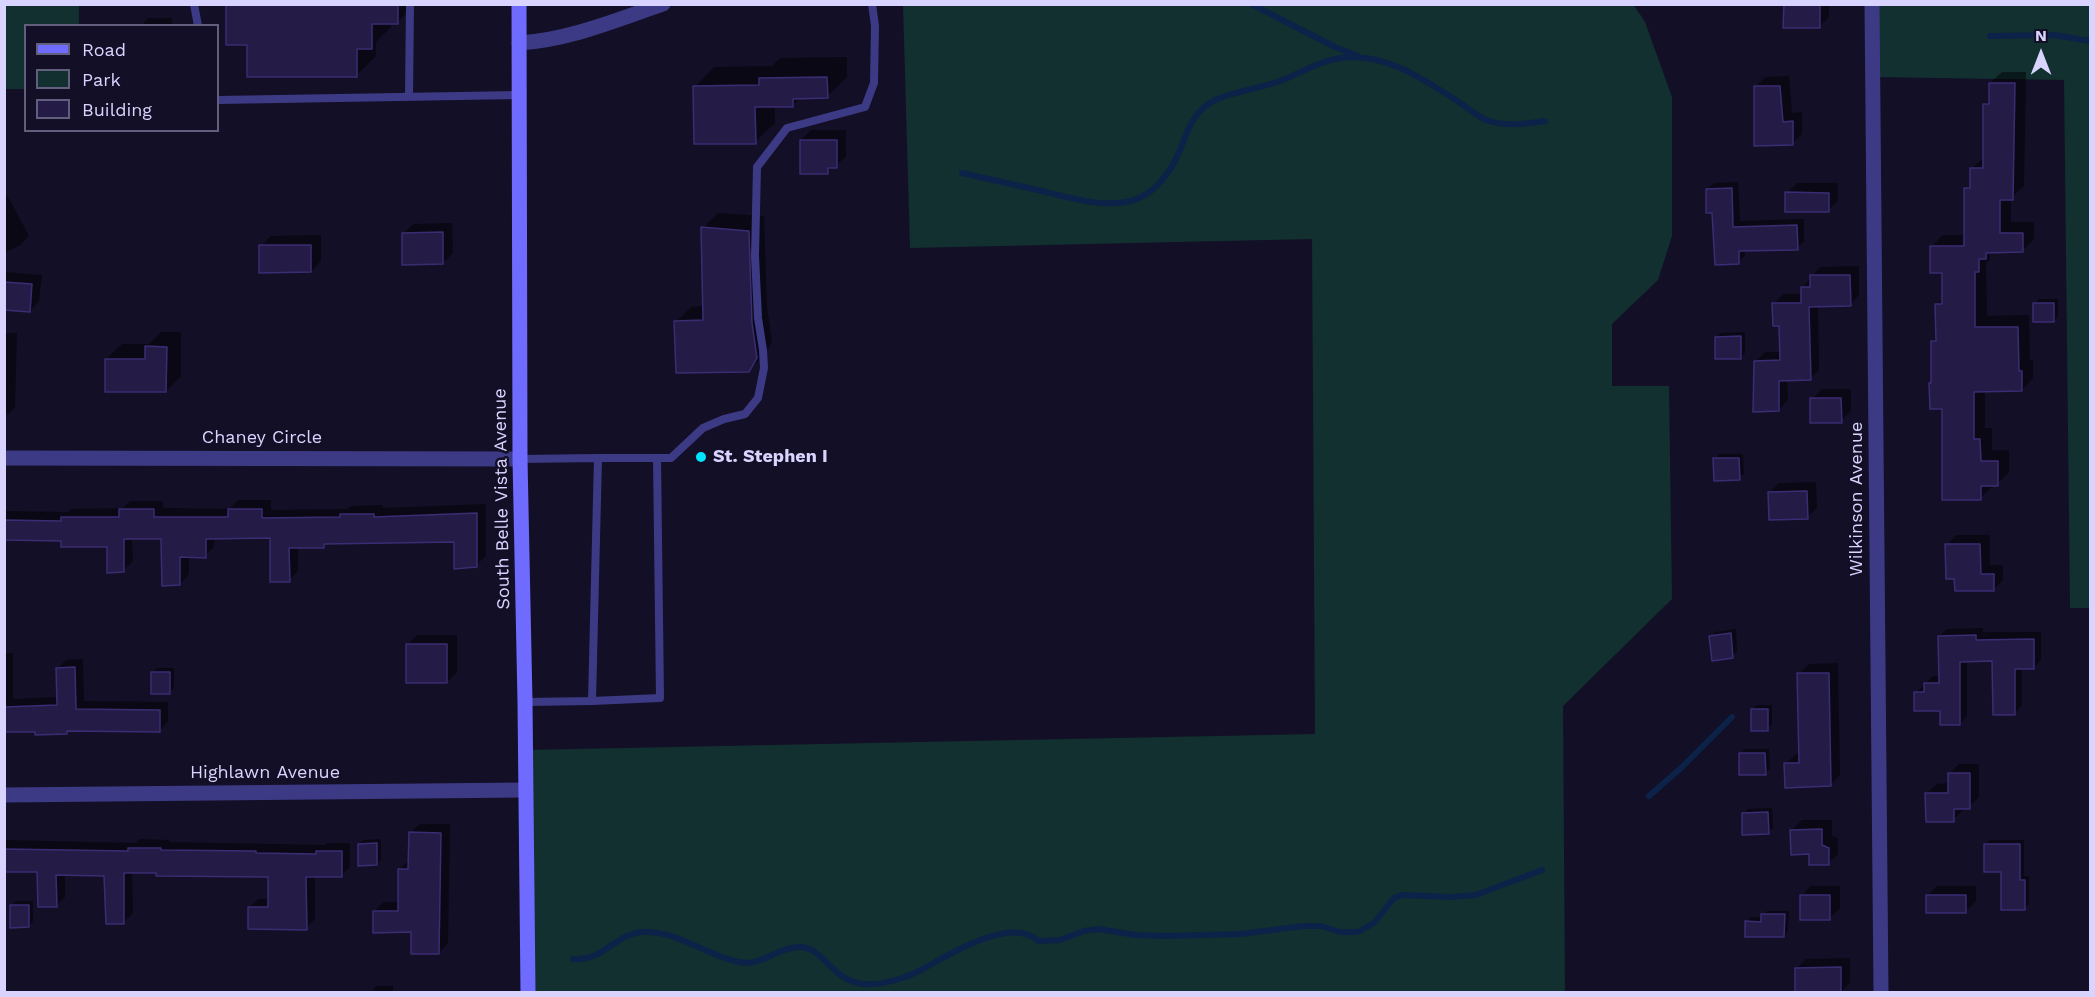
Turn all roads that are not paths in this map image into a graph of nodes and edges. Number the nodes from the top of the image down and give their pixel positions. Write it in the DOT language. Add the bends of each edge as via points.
graph roads {
  1 [pos="194,4"];
  2 [pos="410,4"];
  3 [pos="519,4"];
  4 [pos="663,4"];
  5 [pos="872,4"];
  6 [pos="1872,4"];
  7 [pos="198,24"];
  8 [pos="519,42"];
  9 [pos="519,95"];
  10 [pos="409,97"];
  11 [pos="219,100"];
  12 [pos="4,458"];
  13 [pos="598,458"];
  14 [pos="657,458"];
  15 [pos="520,459"];
  16 [pos="592,700"];
  17 [pos="525,702"];
  18 [pos="525,790"];
  19 [pos="4,795"];
  20 [pos="528,993"];
  21 [pos="1881,993"];
  1 -- 7 [label="lane"];
  2 -- 10 [label="lane"];
  3 -- 8 [label="street, South Belle Vista Avenue"];
  4 -- 8 [label="street" via="561,37"];
  5 -- 14 [label="lane" via="874,83 865,107 787,128 757,167 756,266 764,368 758,398 745,414 703,428 671,458"];
  6 -- 21 [label="street, Wilkinson Avenue"];
  8 -- 9 [label="street, South Belle Vista Avenue"];
  9 -- 10 [label="lane"];
  9 -- 15 [label="street, South Belle Vista Avenue"];
  10 -- 11 [label="lane"];
  12 -- 15 [label="street, Chaney Circle"];
  13 -- 14 [label="lane"];
  13 -- 15 [label="lane"];
  13 -- 16 [label="lane"];
  14 -- 16 [label="lane" via="660,698"];
  15 -- 17 [label="street, South Belle Vista Avenue"];
  16 -- 17 [label="lane"];
  17 -- 18 [label="street, South Belle Vista Avenue"];
  18 -- 19 [label="street, Highlawn Avenue"];
  18 -- 20 [label="street, South Belle Vista Avenue"];
}
